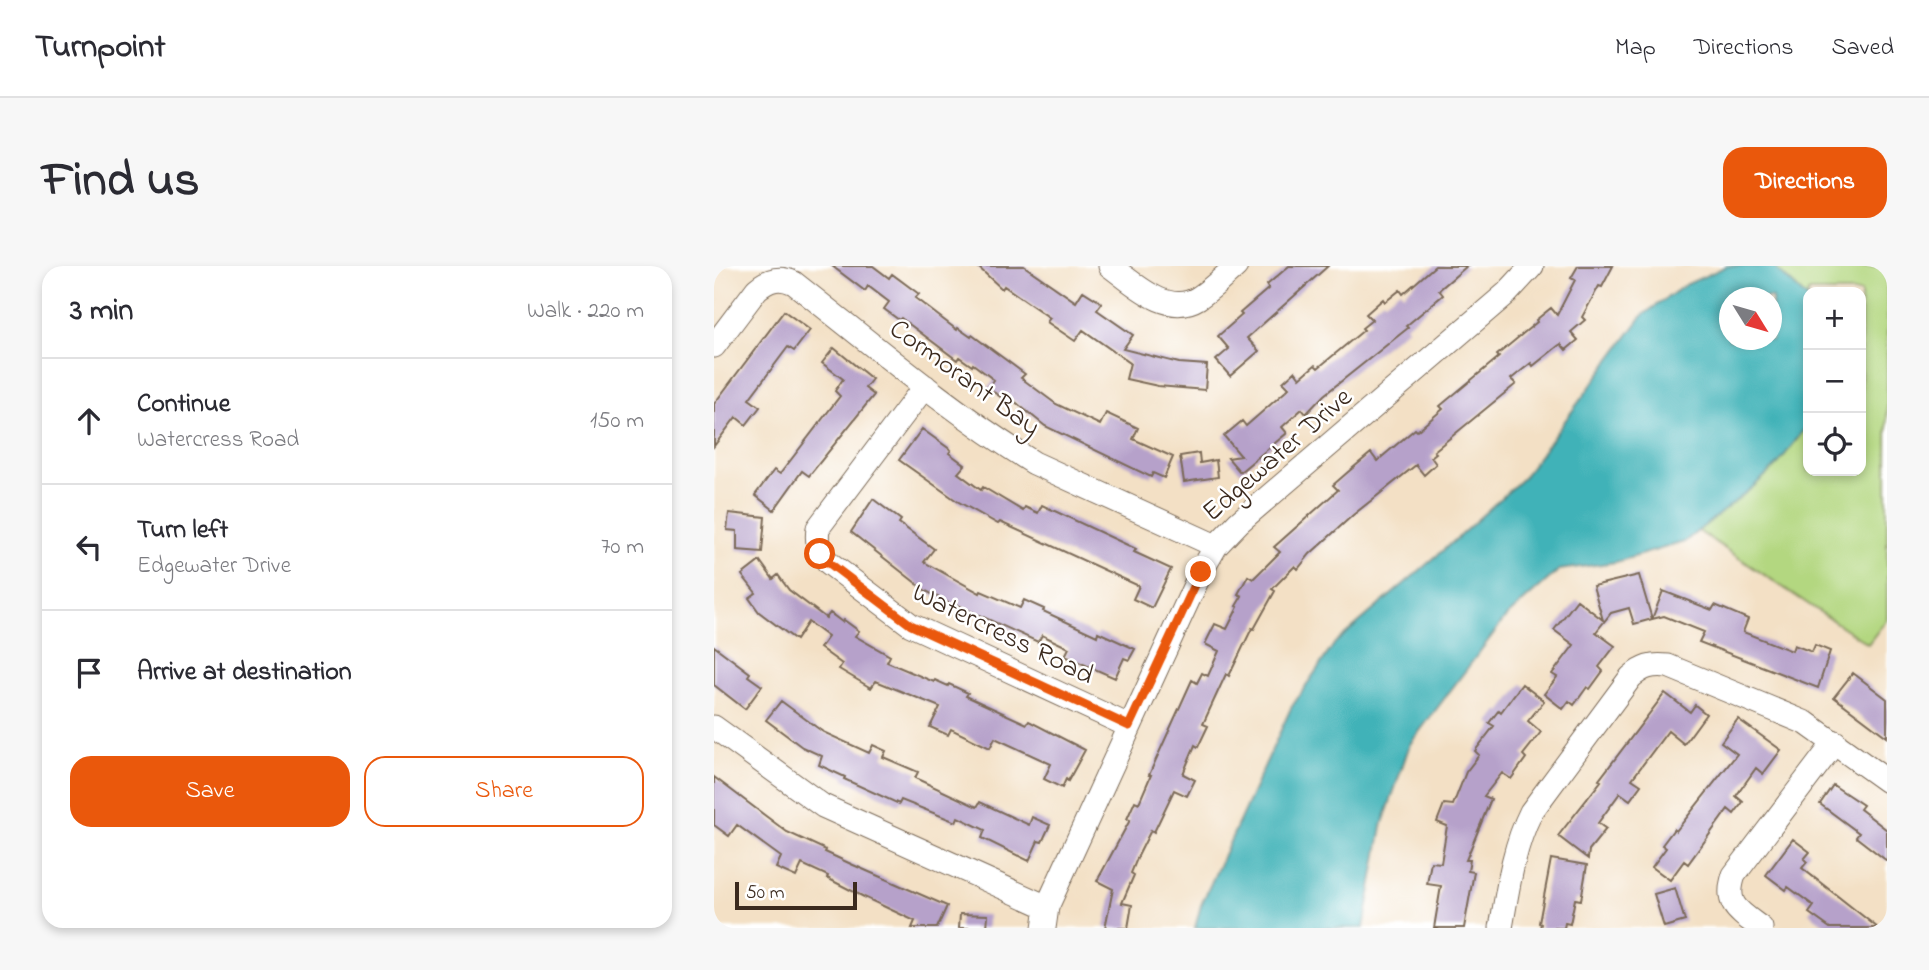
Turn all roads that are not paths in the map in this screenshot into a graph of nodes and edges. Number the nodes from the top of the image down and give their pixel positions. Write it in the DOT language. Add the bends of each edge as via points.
graph roads {
  1 [pos="1110,266"];
  2 [pos="1236,266"];
  3 [pos="1532,266"];
  4 [pos="714,346"];
  5 [pos="925,386"];
  6 [pos="1216,546"];
  7 [pos="1129,726"];
  8 [pos="714,727"];
  9 [pos="1835,742"];
  10 [pos="1887,781"];
  11 [pos="1045,918"];
  12 [pos="1501,928"];
  13 [pos="1761,928"];
  1 -- 2 [label="street" via="1175,305 1199,298"];
  3 -- 6 [label="street, Edgewater Drive" via="1507,293"];
  4 -- 5 [label="street, Cormorant Bay" via="757,289 766,282 785,279"];
  5 -- 6 [label="street, Cormorant Bay" via="1034,463"];
  5 -- 7 [label="street, Watercress Road" via="818,528 820,554 911,625"];
  6 -- 7 [label="street, Edgewater Drive"];
  7 -- 11 [label="street, Edgewater Drive"];
  8 -- 11 [label="street" via="823,806"];
  9 -- 10 [label="street"];
  9 -- 12 [label="street" via="1807,723 1668,666 1643,667 1531,812 1511,867"];
  9 -- 13 [label="street" via="1734,875 1731,901"];
}
